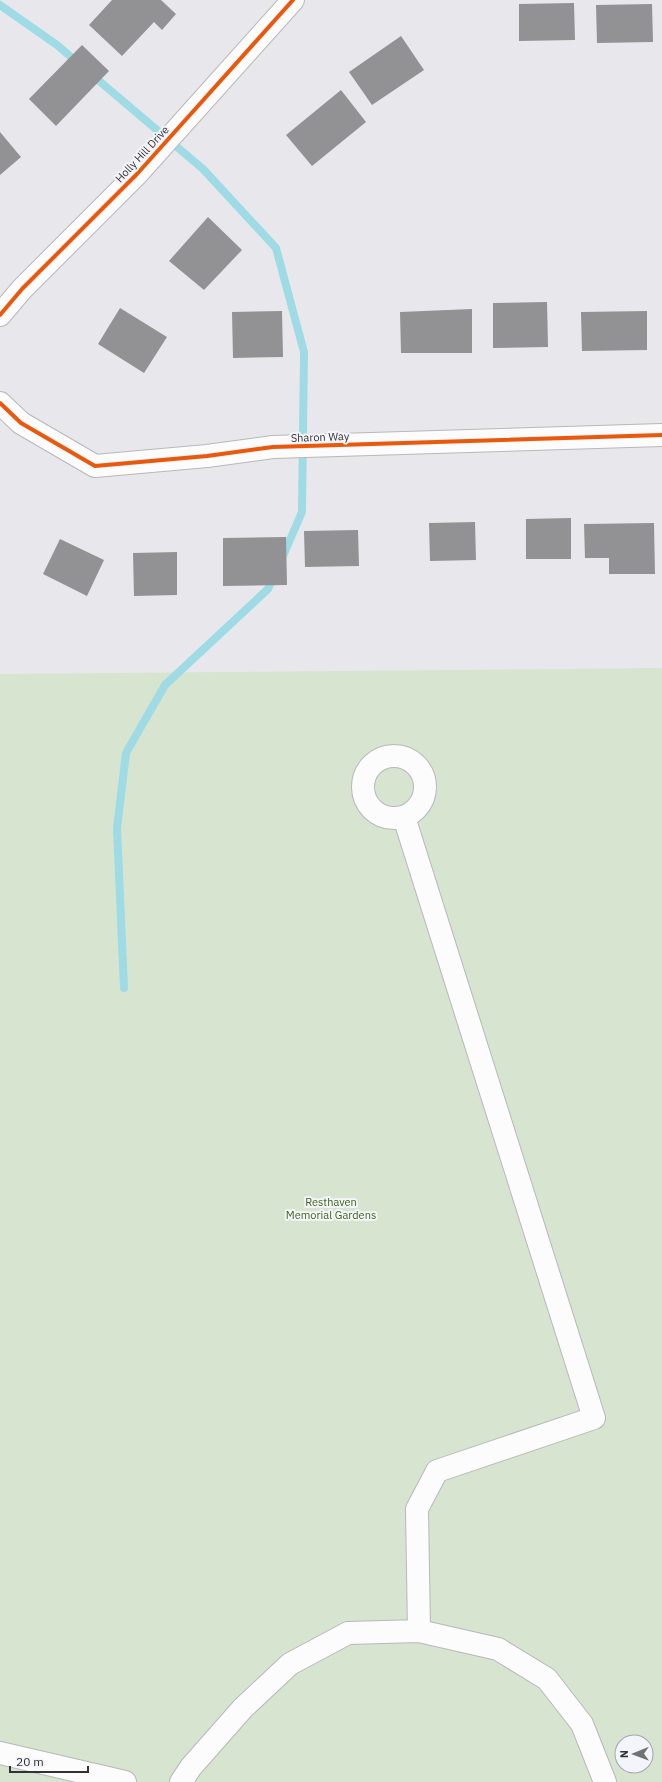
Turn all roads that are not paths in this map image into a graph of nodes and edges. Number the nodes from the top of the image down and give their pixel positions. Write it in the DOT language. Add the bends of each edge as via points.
graph roads {
  1 [pos="293,0"];
  2 [pos="0,315"];
  3 [pos="0,403"];
  4 [pos="662,435"];
  5 [pos="404,817"];
  6 [pos="418,1632"];
  7 [pos="0,1753"];
  8 [pos="124,1782"];
  9 [pos="181,1782"];
  10 [pos="605,1782"];
  1 -- 2 [label="street, Holly Hill Drive" via="137,174 22,289"];
  3 -- 4 [label="street, Sharon Way" via="21,423 95,466 273,447"];
  5 -- 6 [label="street" via="594,1418 437,1471 417,1509"];
  6 -- 9 [label="street" via="348,1633 290,1664 243,1708"];
  6 -- 10 [label="street" via="498,1649 547,1679 582,1724"];
  7 -- 8 [label="street"];
}
